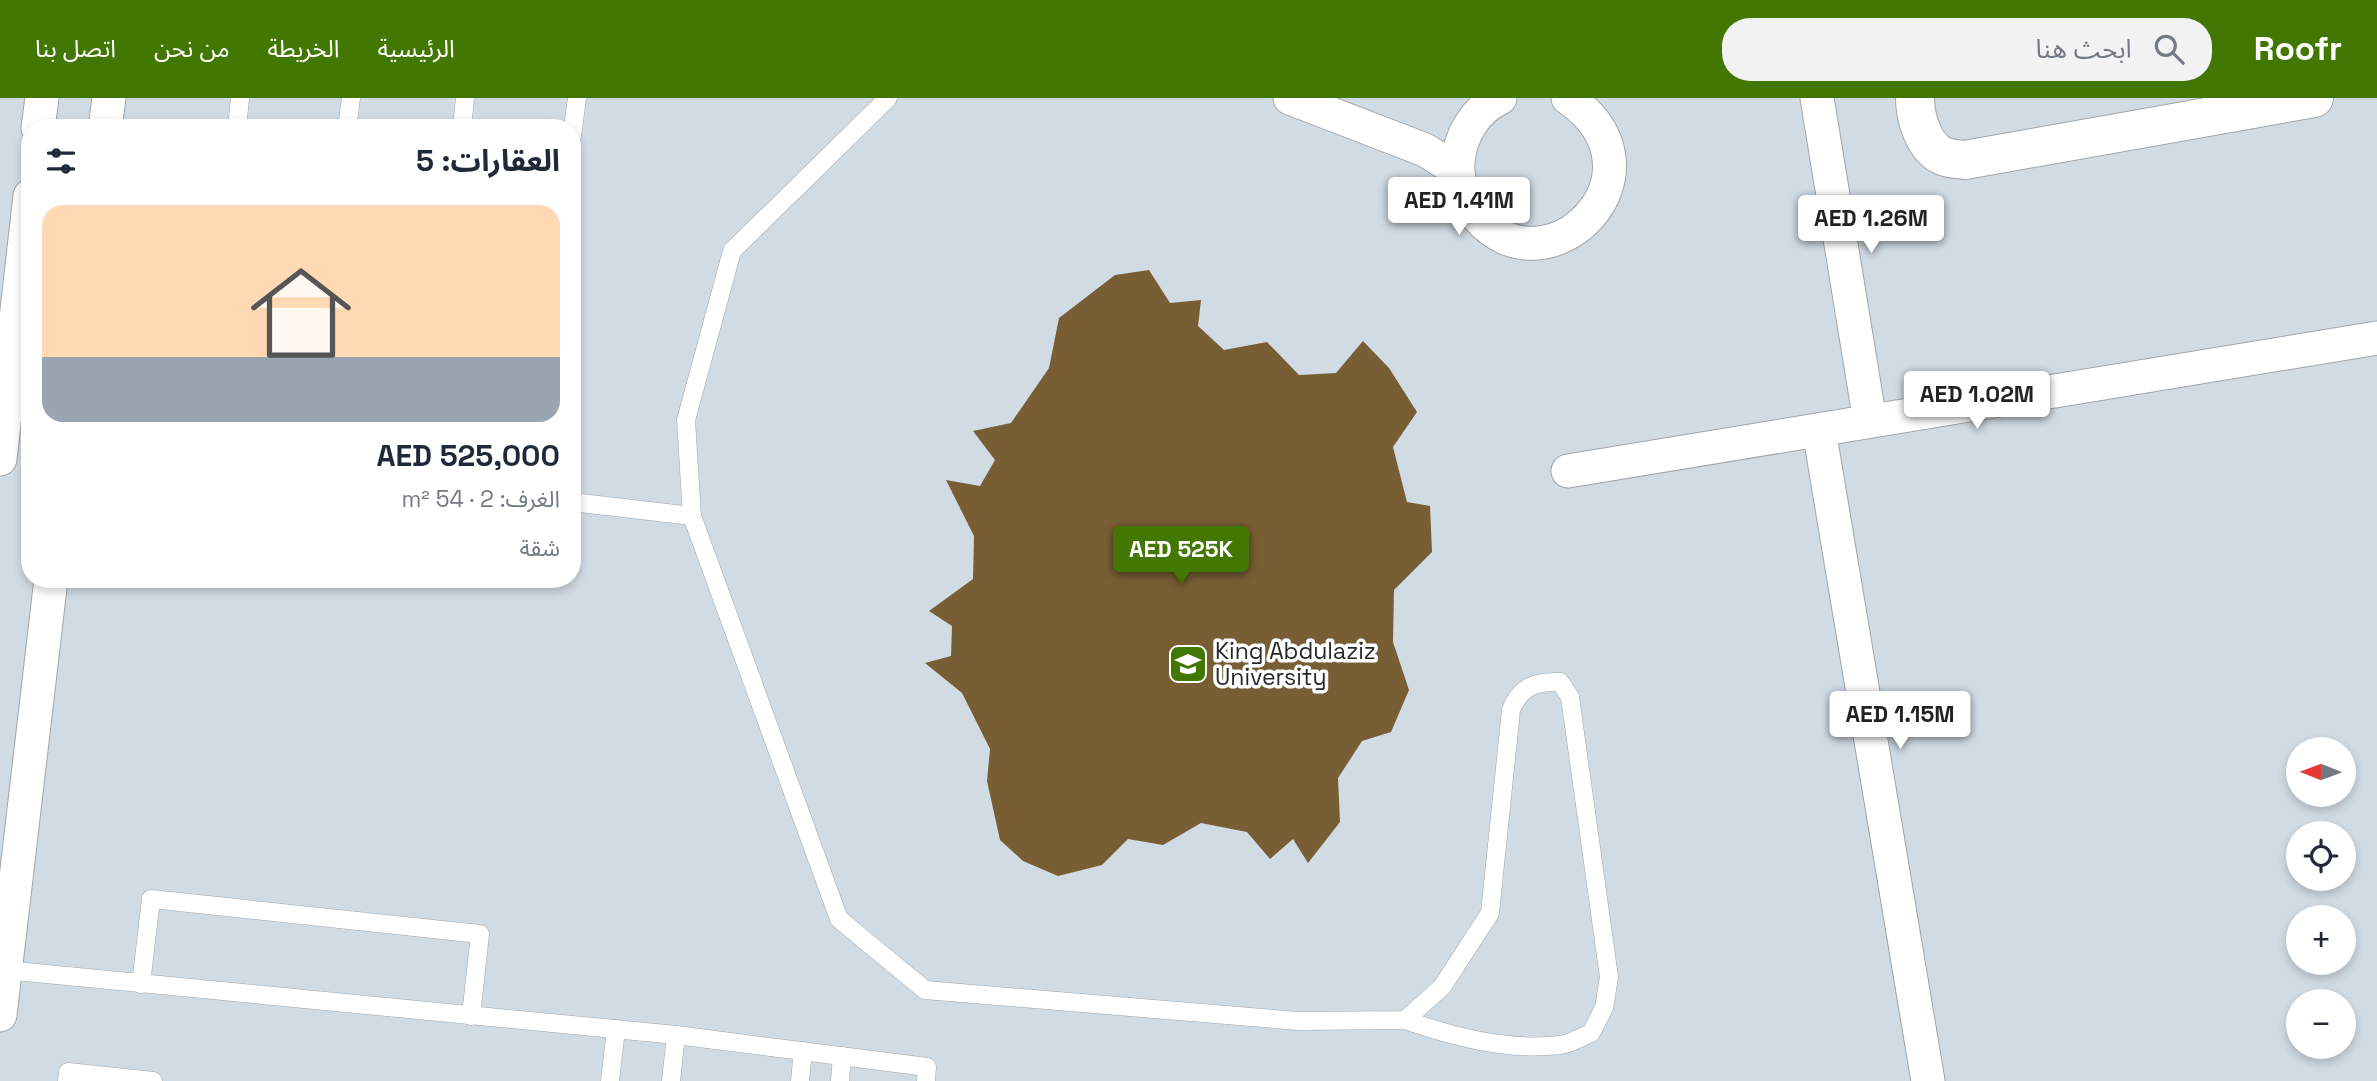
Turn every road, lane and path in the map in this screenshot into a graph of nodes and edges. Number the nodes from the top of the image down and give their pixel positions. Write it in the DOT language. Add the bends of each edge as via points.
graph roads {
  1 [pos="42,98"];
  2 [pos="109,98"];
  3 [pos="240,98"];
  4 [pos="351,98"];
  5 [pos="465,98"];
  6 [pos="577,98"];
  7 [pos="888,98"];
  8 [pos="1290,98"];
  9 [pos="1568,98"];
  10 [pos="1817,98"];
  11 [pos="1915,98"];
  12 [pos="2314,98"];
  13 [pos="1490,99"];
  14 [pos="1605,111"];
  15 [pos="39,119"];
  16 [pos="106,119"];
  17 [pos="238,119"];
  18 [pos="348,119"];
  19 [pos="463,119"];
  20 [pos="574,119"];
  21 [pos="1457,170"];
  22 [pos="21,238"];
  23 [pos="10,290"];
  24 [pos="2377,338"];
  25 [pos="1870,421"];
  26 [pos="1819,430"];
  27 [pos="0,459"];
  28 [pos="1568,471"];
  29 [pos="581,503"];
  30 [pos="692,516"];
  31 [pos="50,588"];
  32 [pos="5,970"];
  33 [pos="141,984"];
  34 [pos="0,1015"];
  35 [pos="471,1016"];
  36 [pos="1405,1020"];
  37 [pos="616,1030"];
  38 [pos="676,1035"];
  39 [pos="803,1051"];
  40 [pos="842,1056"];
  41 [pos="67,1081"];
  42 [pos="153,1081"];
  43 [pos="610,1081"];
  44 [pos="671,1081"];
  45 [pos="800,1081"];
  46 [pos="840,1081"];
  47 [pos="926,1081"];
  48 [pos="1928,1081"];
  1 -- 15 [label="street"];
  2 -- 16 [label="street"];
  3 -- 17 [label="lane"];
  4 -- 18 [label="lane"];
  5 -- 19 [label="lane"];
  6 -- 20 [label="lane"];
  7 -- 30 [label="lane" via="732,251 686,420"];
  8 -- 21 [label="street" via="1425,150"];
  9 -- 14 [label="street" via="1585,110"];
  10 -- 25 [label="street"];
  11 -- 12 [label="street" via="1915,113 1926,139 1942,155 1965,160"];
  13 -- 21 [label="street" via="1466,132"];
  14 -- 21 [label="street" via="1608,182 1590,217 1558,239 1538,243 1499,234 1483,223 1466,199"];
  22 -- 23 [label="street"];
  23 -- 27 [label="street"];
  24 -- 25 [label="street"];
  25 -- 26 [label="street"];
  26 -- 28 [label="street"];
  26 -- 48 [label="street"];
  29 -- 30 [label="lane"];
  30 -- 36 [label="lane" via="839,919 925,990 1298,1021"];
  31 -- 32 [label="street"];
  32 -- 33 [label="lane"];
  32 -- 34 [label="street"];
  33 -- 35 [label="lane"];
  33 -- 35 [label="lane" via="151,899 480,933"];
  35 -- 37 [label="lane"];
  36 -- 36 [label="lane" via="1442,987 1490,913 1511,710 1516,698 1541,681 1560,682 1570,697 1609,977 1604,1008 1591,1033 1563,1045 1520,1046 1457,1038"];
  37 -- 38 [label="lane"];
  37 -- 43 [label="lane"];
  38 -- 39 [label="lane"];
  38 -- 44 [label="lane"];
  39 -- 40 [label="lane"];
  39 -- 45 [label="lane"];
  40 -- 46 [label="lane"];
  40 -- 47 [label="lane" via="927,1067"];
  41 -- 42 [label="lane" via="68,1072"];
}
